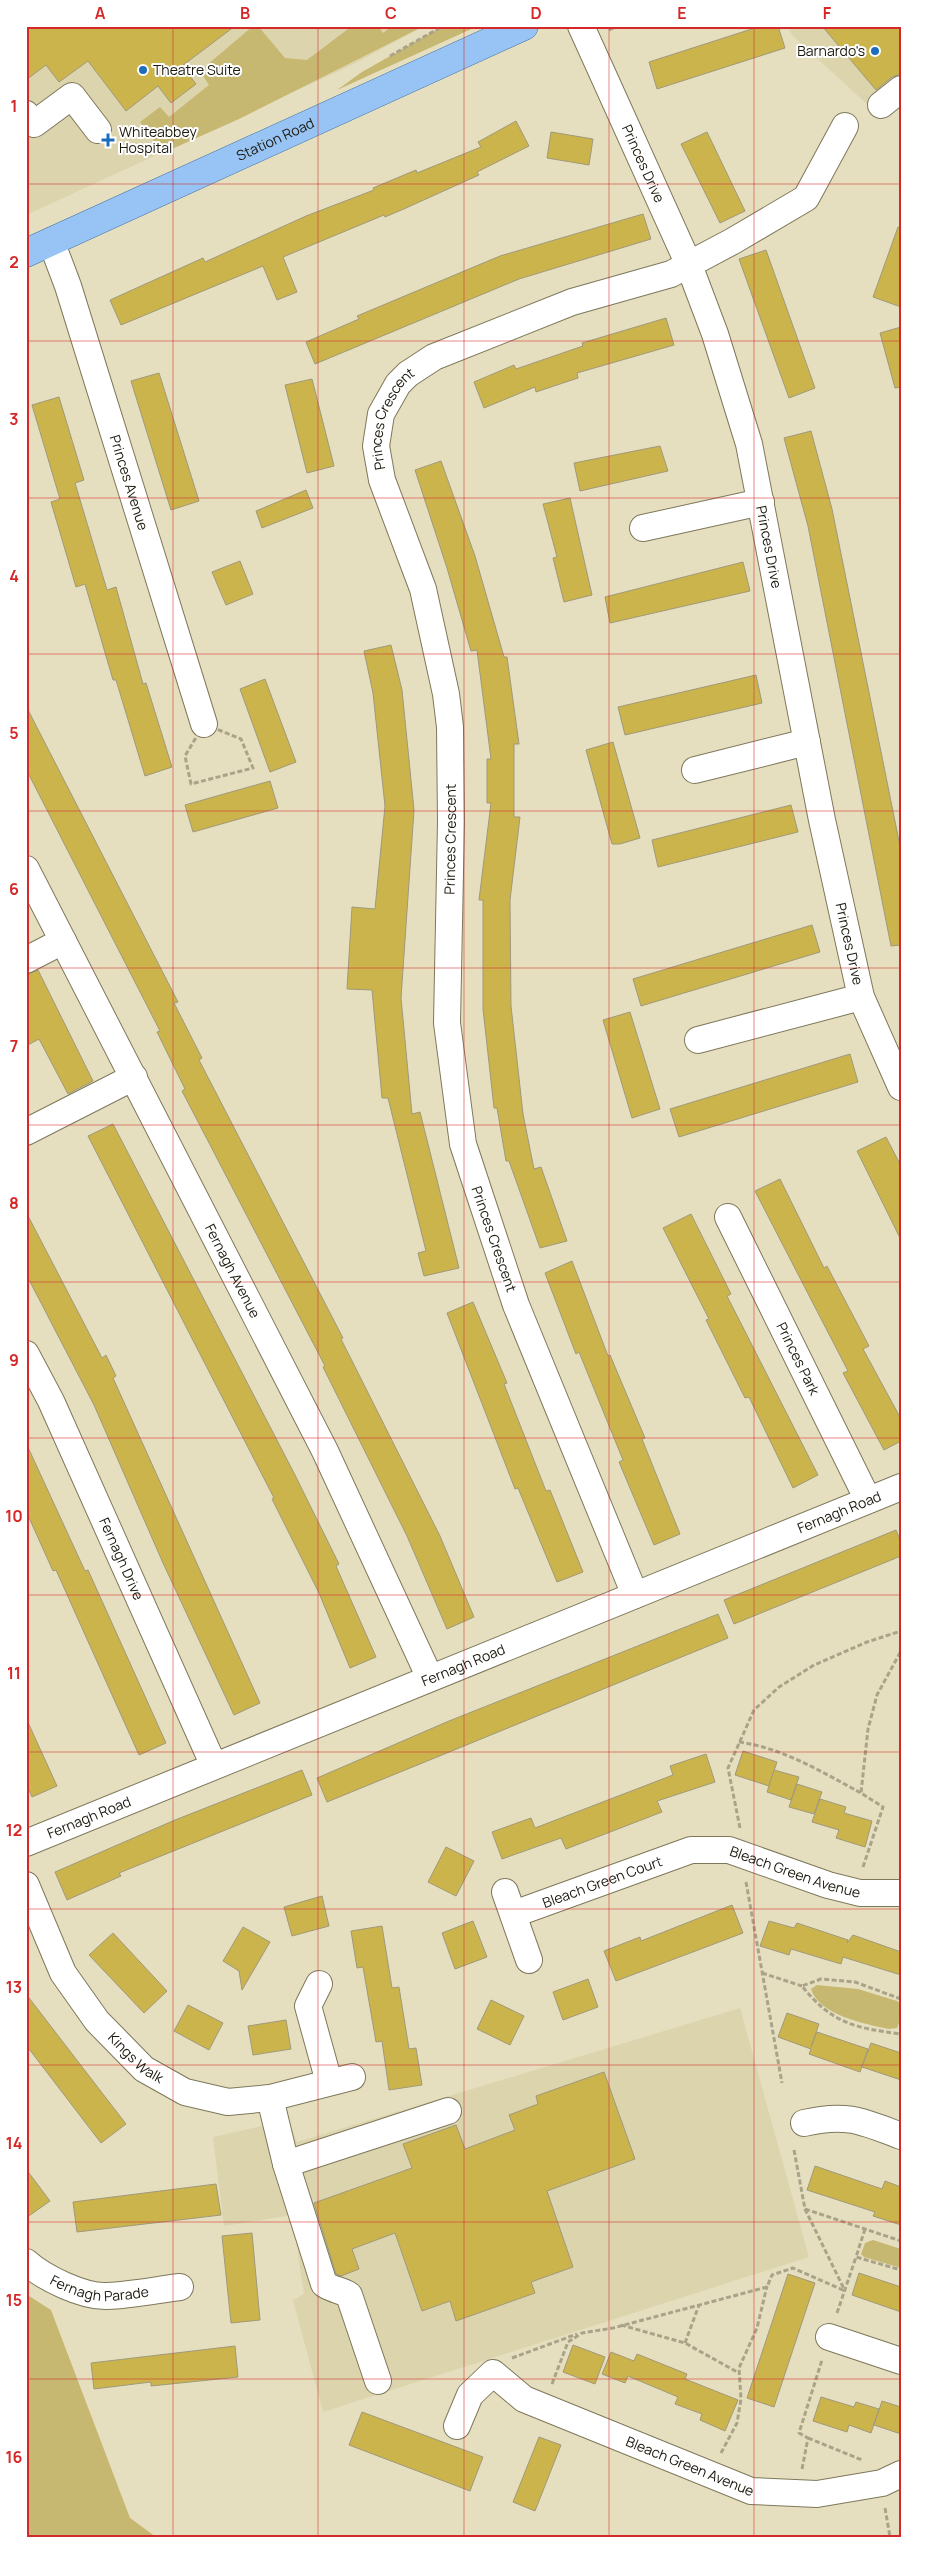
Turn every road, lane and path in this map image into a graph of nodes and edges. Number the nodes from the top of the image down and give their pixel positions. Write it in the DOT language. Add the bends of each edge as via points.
graph roads {
  1 [pos="524,26"];
  2 [pos="581,26"];
  3 [pos="26,114"];
  4 [pos="845,126"];
  5 [pos="98,130"];
  6 [pos="51,241"];
  7 [pos="26,252"];
  8 [pos="689,265"];
  9 [pos="761,502"];
  10 [pos="644,528"];
  11 [pos="204,724"];
  12 [pos="807,742"];
  13 [pos="695,770"];
  14 [pos="26,870"];
  15 [pos="63,941"];
  16 [pos="26,960"];
  17 [pos="861,997"];
  18 [pos="698,1040"];
  19 [pos="134,1077"];
  20 [pos="901,1087"];
  21 [pos="26,1132"];
  22 [pos="728,1217"];
  23 [pos="26,1354"];
  24 [pos="901,1487"];
  25 [pos="868,1500"];
  26 [pos="635,1595"];
  27 [pos="901,1632"];
  28 [pos="901,1651"];
  29 [pos="430,1678"];
  30 [pos="739,1742"];
  31 [pos="214,1766"];
  32 [pos="861,1793"];
  33 [pos="26,1843"];
  34 [pos="691,1850"];
  35 [pos="741,1855"];
  36 [pos="26,1885"];
  37 [pos="855,1892"];
  38 [pos="901,1893"];
  39 [pos="529,1960"];
  40 [pos="762,1973"];
  41 [pos="319,1984"];
  42 [pos="802,1986"];
  43 [pos="901,1999"];
  44 [pos="900,2033"];
  45 [pos="782,2083"];
  46 [pos="270,2098"];
  47 [pos="448,2111"];
  48 [pos="804,2123"];
  49 [pos="901,2136"];
  50 [pos="794,2150"];
  51 [pos="286,2164"];
  52 [pos="805,2209"];
  53 [pos="865,2229"];
  54 [pos="901,2241"];
  55 [pos="856,2257"];
  56 [pos="26,2262"];
  57 [pos="901,2270"];
  58 [pos="768,2283"];
  59 [pos="180,2287"];
  60 [pos="845,2291"];
  61 [pos="699,2305"];
  62 [pos="621,2325"];
  63 [pos="582,2333"];
  64 [pos="830,2337"];
  65 [pos="685,2342"];
  66 [pos="901,2361"];
  67 [pos="493,2373"];
  68 [pos="740,2374"];
  69 [pos="378,2381"];
  70 [pos="543,2408"];
  71 [pos="457,2426"];
  72 [pos="808,2438"];
  73 [pos="709,2475"];
  74 [pos="891,2479"];
  75 [pos="797,2495"];
  1 -- 6 [label="main road, Station Road"];
  2 -- 8 [label="street, Princes Drive"];
  3 -- 5 [label="street" via="34,124 72,96"];
  4 -- 8 [label="street, Princes Crescent" via="806,198"];
  6 -- 7 [label="main road, Station Road"];
  6 -- 11 [label="street, Princes Avenue" via="68,286"];
  8 -- 9 [label="street, Princes Drive" via="750,444"];
  8 -- 26 [label="street, Princes Crescent" via="671,274 572,302 434,357 398,384 381,414 376,446 382,480 423,589 446,694 450,727 451,822 447,1023 462,1144 516,1305"];
  9 -- 10 [label="street"];
  9 -- 12 [label="street, Princes Drive"];
  11 -- 11 [label="path" via="241,739 253,768 191,784 185,756"];
  12 -- 13 [label="street"];
  12 -- 17 [label="street, Princes Drive"];
  14 -- 15 [label="street, Fernagh Avenue"];
  15 -- 16 [label="street"];
  15 -- 19 [label="street, Fernagh Avenue"];
  17 -- 18 [label="street"];
  17 -- 20 [label="street, Princes Drive"];
  19 -- 21 [label="street"];
  19 -- 29 [label="street, Fernagh Avenue" via="325,1451"];
  22 -- 25 [label="street, Princes Park"];
  23 -- 31 [label="street, Fernagh Drive" via="51,1401"];
  24 -- 25 [label="street, Fernagh Road"];
  25 -- 26 [label="street, Fernagh Road"];
  26 -- 29 [label="street, Fernagh Road"];
  27 -- 30 [label="path" via="867,1642 814,1665 779,1687 754,1710"];
  28 -- 32 [label="path" via="877,1695 868,1730"];
  29 -- 31 [label="street, Fernagh Road"];
  30 -- 32 [label="path" via="757,1744 792,1758"];
  30 -- 35 [label="path" via="728,1768 740,1821"];
  31 -- 33 [label="street, Fernagh Road"];
  32 -- 37 [label="path" via="882,1807"];
  34 -- 35 [label="street, Bleach Green Avenue" via="729,1850"];
  34 -- 39 [label="street, Bleach Green Court" via="510,1903"];
  35 -- 37 [label="street, Bleach Green Avenue" via="828,1886"];
  35 -- 40 [label="path"];
  36 -- 46 [label="street, Kings Walk" via="63,1973 98,2021 144,2069 185,2092 228,2102"];
  37 -- 38 [label="street, Bleach Green Avenue"];
  40 -- 42 [label="path"];
  40 -- 45 [label="path"];
  41 -- 46 [label="street, Kings Walk" via="308,2006 340,2080"];
  42 -- 43 [label="path" via="821,1979 855,1982"];
  42 -- 44 [label="path" via="813,2000 855,2028"];
  46 -- 51 [label="street"];
  47 -- 51 [label="street"];
  48 -- 49 [label="street" via="828,2117 854,2119"];
  50 -- 52 [label="path"];
  51 -- 69 [label="street" via="324,2284 349,2296"];
  52 -- 53 [label="path"];
  52 -- 60 [label="path"];
  53 -- 54 [label="path"];
  53 -- 55 [label="path"];
  55 -- 57 [label="path"];
  55 -- 60 [label="path"];
  56 -- 59 [label="street, Fernagh Parade" via="39,2273 70,2287 105,2296"];
  58 -- 60 [label="path" via="772,2275 792,2268"];
  58 -- 61 [label="path" via="767,2287"];
  58 -- 68 [label="path" via="757,2328 739,2368"];
  60 -- 64 [label="path"];
  61 -- 62 [label="path"];
  61 -- 65 [label="path"];
  62 -- 63 [label="path"];
  62 -- 65 [label="path"];
  63 -- 67 [label="path" via="516,2355"];
  63 -- 70 [label="path" via="568,2342"];
  64 -- 66 [label="street"];
  64 -- 72 [label="path" via="799,2433"];
  65 -- 68 [label="path"];
  67 -- 70 [label="street, Bleach Green Avenue" via="524,2399"];
  67 -- 71 [label="street" via="470,2395"];
  68 -- 73 [label="path" via="737,2423"];
  70 -- 73 [label="street, Bleach Green Avenue"];
  72 -- 74 [label="path" via="877,2466"];
  72 -- 75 [label="path"];
  73 -- 75 [label="street, Bleach Green Avenue" via="751,2491"];
  74 -- 75 [label="street, Bleach Green Avenue"];
}
